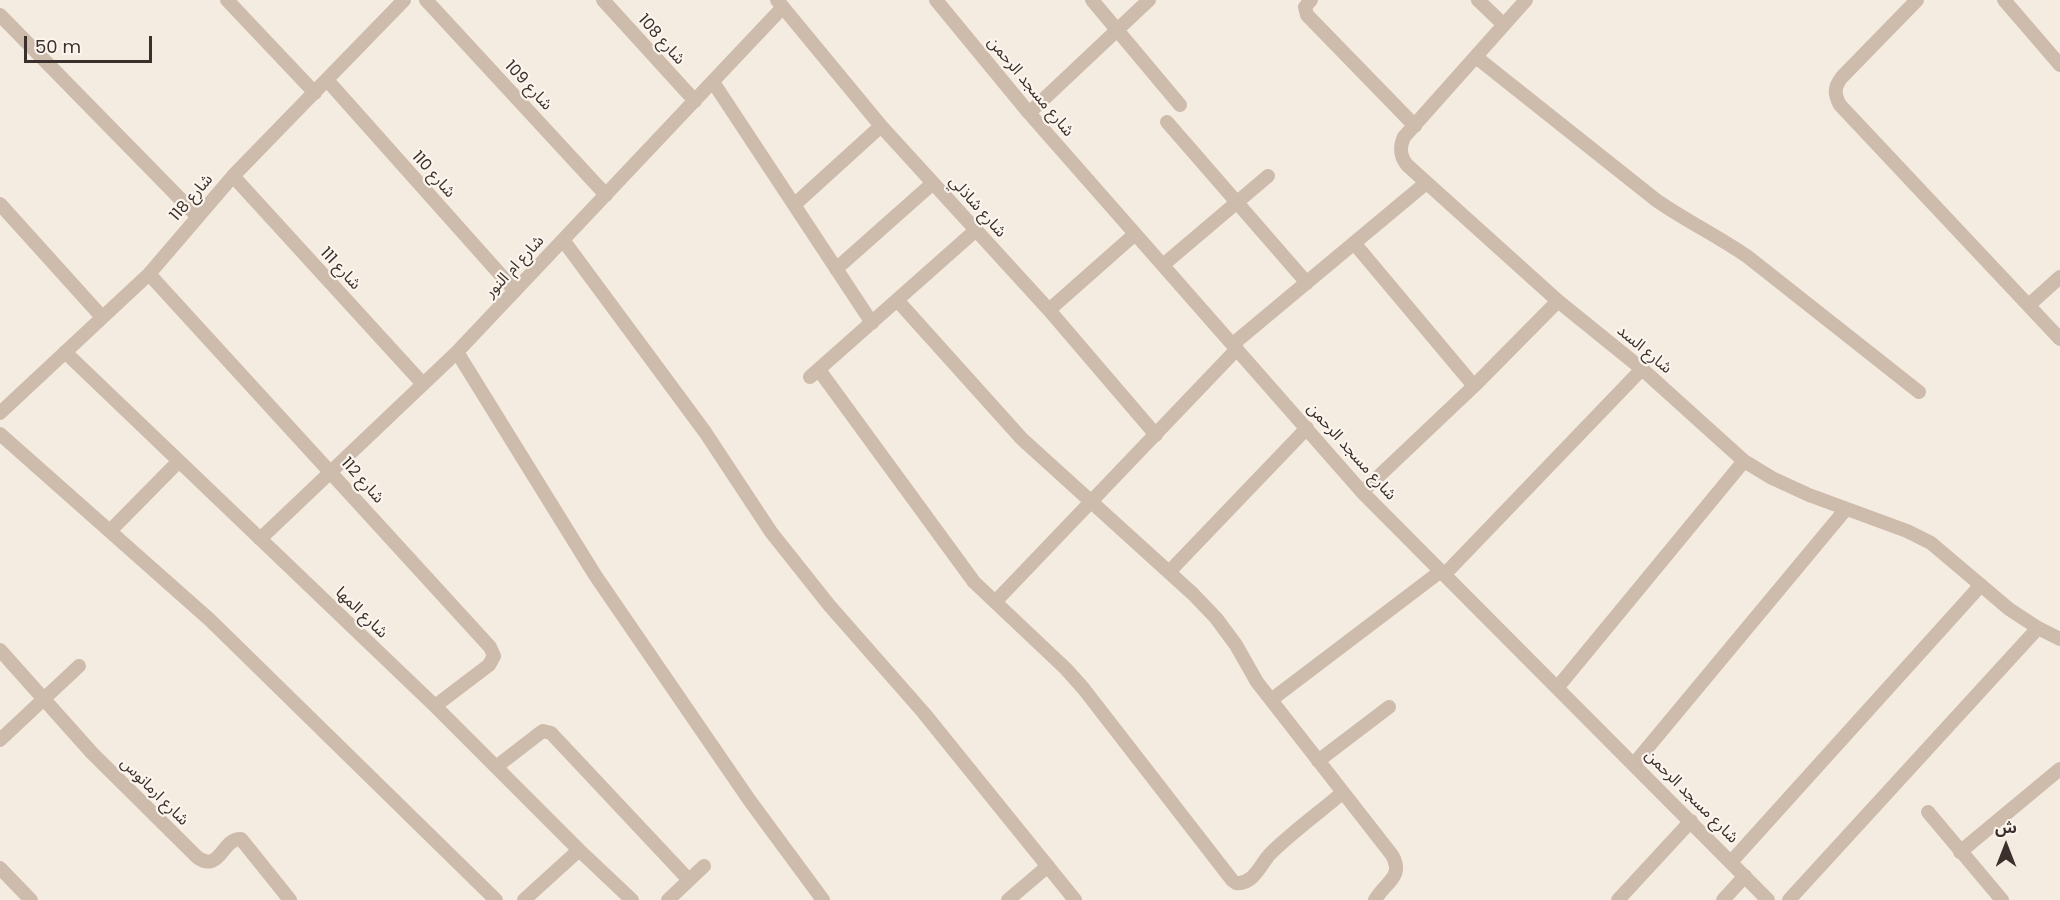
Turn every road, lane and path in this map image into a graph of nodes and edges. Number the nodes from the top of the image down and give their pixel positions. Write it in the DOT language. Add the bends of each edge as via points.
graph roads {
  1 [pos="227,0"];
  2 [pos="426,0"];
  3 [pos="603,0"];
  4 [pos="936,0"];
  5 [pos="1092,0"];
  6 [pos="1149,0"];
  7 [pos="1311,0"];
  8 [pos="1478,0"];
  9 [pos="1526,0"];
  10 [pos="1917,0"];
  11 [pos="2004,0"];
  12 [pos="400,1"];
  13 [pos="780,4"];
  14 [pos="0,15"];
  15 [pos="1504,25"];
  16 [pos="1117,30"];
  17 [pos="1476,57"];
  18 [pos="2060,65"];
  19 [pos="327,80"];
  20 [pos="713,82"];
  21 [pos="315,93"];
  22 [pos="695,101"];
  23 [pos="1180,105"];
  24 [pos="1029,113"];
  25 [pos="1167,122"];
  26 [pos="881,126"];
  27 [pos="1415,126"];
  28 [pos="232,176"];
  29 [pos="1268,176"];
  30 [pos="933,183"];
  31 [pos="1426,183"];
  32 [pos="606,195"];
  33 [pos="1237,202"];
  34 [pos="0,204"];
  35 [pos="794,205"];
  36 [pos="198,217"];
  37 [pos="976,230"];
  38 [pos="1135,234"];
  39 [pos="563,240"];
  40 [pos="1354,243"];
  41 [pos="1163,265"];
  42 [pos="836,269"];
  43 [pos="149,274"];
  44 [pos="2060,277"];
  45 [pos="1307,283"];
  46 [pos="515,291"];
  47 [pos="897,300"];
  48 [pos="1558,301"];
  49 [pos="2029,305"];
  50 [pos="1049,310"];
  51 [pos="102,317"];
  52 [pos="872,323"];
  53 [pos="2060,339"];
  54 [pos="1235,347"];
  55 [pos="65,352"];
  56 [pos="457,352"];
  57 [pos="1642,369"];
  58 [pos="423,384"];
  59 [pos="1474,386"];
  60 [pos="1919,392"];
  61 [pos="0,413"];
  62 [pos="1307,428"];
  63 [pos="0,434"];
  64 [pos="1155,435"];
  65 [pos="178,461"];
  66 [pos="1744,461"];
  67 [pos="331,472"];
  68 [pos="1362,492"];
  69 [pos="1090,503"];
  70 [pos="1846,509"];
  71 [pos="110,531"];
  72 [pos="260,539"];
  73 [pos="1169,572"];
  74 [pos="1442,573"];
  75 [pos="1981,585"];
  76 [pos="995,602"];
  77 [pos="2038,628"];
  78 [pos="2060,639"];
  79 [pos="0,650"];
  80 [pos="79,666"];
  81 [pos="1557,688"];
  82 [pos="44,699"];
  83 [pos="1271,700"];
  84 [pos="435,706"];
  85 [pos="1389,707"];
  86 [pos="0,740"];
  87 [pos="1318,761"];
  88 [pos="1635,764"];
  89 [pos="496,766"];
  90 [pos="2060,769"];
  91 [pos="1342,793"];
  92 [pos="1928,812"];
  93 [pos="1691,821"];
  94 [pos="579,850"];
  95 [pos="1960,852"];
  96 [pos="1731,862"];
  97 [pos="704,866"];
  98 [pos="1048,866"];
  99 [pos="0,868"];
  100 [pos="1745,876"];
  101 [pos="689,880"];
  102 [pos="31,900"];
  103 [pos="290,900"];
  104 [pos="496,900"];
  105 [pos="524,900"];
  106 [pos="632,900"];
  107 [pos="668,900"];
  108 [pos="823,900"];
  109 [pos="1008,900"];
  110 [pos="1075,900"];
  111 [pos="1375,900"];
  112 [pos="1618,900"];
  113 [pos="1723,900"];
  114 [pos="1768,900"];
  115 [pos="1789,900"];
  116 [pos="2002,900"];
  1 -- 21 [label="street"];
  2 -- 32 [label="street, شارع 109"];
  3 -- 22 [label="street, شارع 108"];
  4 -- 24 [label="street, شارع مسجد الرحمن"];
  5 -- 16 [label="street"];
  6 -- 16 [label="street"];
  7 -- 27 [label="street" via="1305,8 1306,15"];
  8 -- 15 [label="street"];
  9 -- 15 [label="street, شارع السد"];
  10 -- 49 [label="street" via="1842,77 1835,97"];
  11 -- 18 [label="street"];
  12 -- 19 [label="street, شارع 118"];
  13 -- 20 [label="street, شارع ام النور"];
  13 -- 26 [label="street, شارع شاذلي"];
  14 -- 36 [label="street"];
  15 -- 17 [label="street, شارع السد"];
  16 -- 23 [label="street"];
  16 -- 24 [label="street"];
  17 -- 27 [label="street, شارع السد"];
  17 -- 60 [label="street" via="1656,200 1748,257"];
  19 -- 21 [label="street, شارع 118"];
  19 -- 46 [label="street, شارع 110"];
  20 -- 22 [label="street, شارع ام النور"];
  20 -- 35 [label="street"];
  21 -- 28 [label="street, شارع 118"];
  22 -- 32 [label="street, شارع ام النور"];
  24 -- 38 [label="street, شارع مسجد الرحمن"];
  25 -- 33 [label="street"];
  26 -- 30 [label="street, شارع شاذلي"];
  26 -- 35 [label="street"];
  27 -- 31 [label="street, شارع السد" via="1404,138 1400,152"];
  28 -- 36 [label="street, شارع 118"];
  28 -- 58 [label="street, شارع 111"];
  29 -- 33 [label="street"];
  30 -- 37 [label="street, شارع شاذلي"];
  30 -- 42 [label="street"];
  31 -- 40 [label="street"];
  31 -- 48 [label="street, شارع السد"];
  32 -- 39 [label="street, شارع ام النور"];
  33 -- 41 [label="street"];
  33 -- 45 [label="street"];
  34 -- 51 [label="street"];
  35 -- 42 [label="street"];
  36 -- 43 [label="street, شارع 118"];
  37 -- 47 [label="street"];
  37 -- 50 [label="street, شارع شاذلي"];
  38 -- 41 [label="street, شارع مسجد الرحمن"];
  38 -- 50 [label="street"];
  39 -- 46 [label="street, شارع ام النور"];
  39 -- 98 [label="street" via="705,432 771,532"];
  40 -- 45 [label="street"];
  40 -- 59 [label="street"];
  41 -- 54 [label="street, شارع مسجد الرحمن"];
  42 -- 52 [label="street"];
  43 -- 51 [label="street, شارع 118"];
  43 -- 67 [label="street, شارع 112"];
  44 -- 49 [label="street"];
  45 -- 54 [label="street"];
  46 -- 56 [label="street, شارع ام النور"];
  47 -- 52 [label="street"];
  47 -- 69 [label="street" via="1022,439"];
  48 -- 57 [label="street, شارع السد"];
  48 -- 59 [label="street"];
  49 -- 53 [label="street"];
  50 -- 64 [label="street, شارع شاذلي"];
  51 -- 55 [label="street, شارع 118"];
  52 -- 76 [label="street" via="815,374 974,582"];
  54 -- 62 [label="street, شارع مسجد الرحمن"];
  54 -- 64 [label="street"];
  55 -- 61 [label="street, شارع 118"];
  55 -- 65 [label="street, شارع المها"];
  56 -- 58 [label="street, شارع ام النور"];
  56 -- 108 [label="street" via="595,575"];
  57 -- 66 [label="street, شارع السد"];
  57 -- 74 [label="street"];
  58 -- 67 [label="street, شارع ام النور"];
  59 -- 68 [label="street"];
  62 -- 68 [label="street, شارع مسجد الرحمن"];
  62 -- 73 [label="street"];
  63 -- 71 [label="street"];
  64 -- 69 [label="street"];
  65 -- 71 [label="street"];
  65 -- 72 [label="street, شارع المها"];
  66 -- 70 [label="street, شارع السد" via="1772,478"];
  66 -- 81 [label="street"];
  67 -- 72 [label="street, شارع ام النور"];
  67 -- 84 [label="street, شارع 112" via="493,652 489,665"];
  68 -- 74 [label="street, شارع مسجد الرحمن"];
  69 -- 73 [label="street"];
  69 -- 76 [label="street"];
  70 -- 75 [label="street, شارع السد" via="1931,543"];
  70 -- 88 [label="street"];
  71 -- 104 [label="street" via="226,636"];
  72 -- 84 [label="street, شارع المها"];
  73 -- 83 [label="street" via="1216,618"];
  74 -- 81 [label="street, شارع مسجد الرحمن"];
  74 -- 83 [label="street"];
  75 -- 77 [label="street, شارع السد"];
  75 -- 96 [label="street"];
  76 -- 91 [label="street" via="1083,688 1236,883 1246,882 1275,849"];
  77 -- 78 [label="street, شارع السد"];
  77 -- 115 [label="street"];
  79 -- 82 [label="street, شارع ارمانوس"];
  80 -- 82 [label="street"];
  81 -- 88 [label="street, شارع مسجد الرحمن"];
  82 -- 86 [label="street"];
  82 -- 103 [label="street, شارع ارمانوس" via="92,753 197,857 209,862 232,840 241,839"];
  83 -- 87 [label="street"];
  84 -- 89 [label="street, شارع المها"];
  85 -- 87 [label="street"];
  87 -- 91 [label="street"];
  88 -- 93 [label="street, شارع مسجد الرحمن"];
  89 -- 94 [label="street, شارع المها"];
  89 -- 101 [label="street" via="540,733 551,733"];
  90 -- 95 [label="street"];
  91 -- 111 [label="street" via="1395,860 1395,873"];
  92 -- 95 [label="street"];
  93 -- 96 [label="street, شارع مسجد الرحمن"];
  93 -- 112 [label="street"];
  94 -- 105 [label="street"];
  94 -- 106 [label="street, شارع المها"];
  95 -- 116 [label="street"];
  96 -- 100 [label="street, شارع مسجد الرحمن"];
  97 -- 101 [label="street"];
  98 -- 109 [label="street"];
  98 -- 110 [label="street"];
  99 -- 102 [label="street"];
  100 -- 113 [label="street"];
  100 -- 114 [label="street, شارع مسجد الرحمن"];
  101 -- 107 [label="street"];
}
